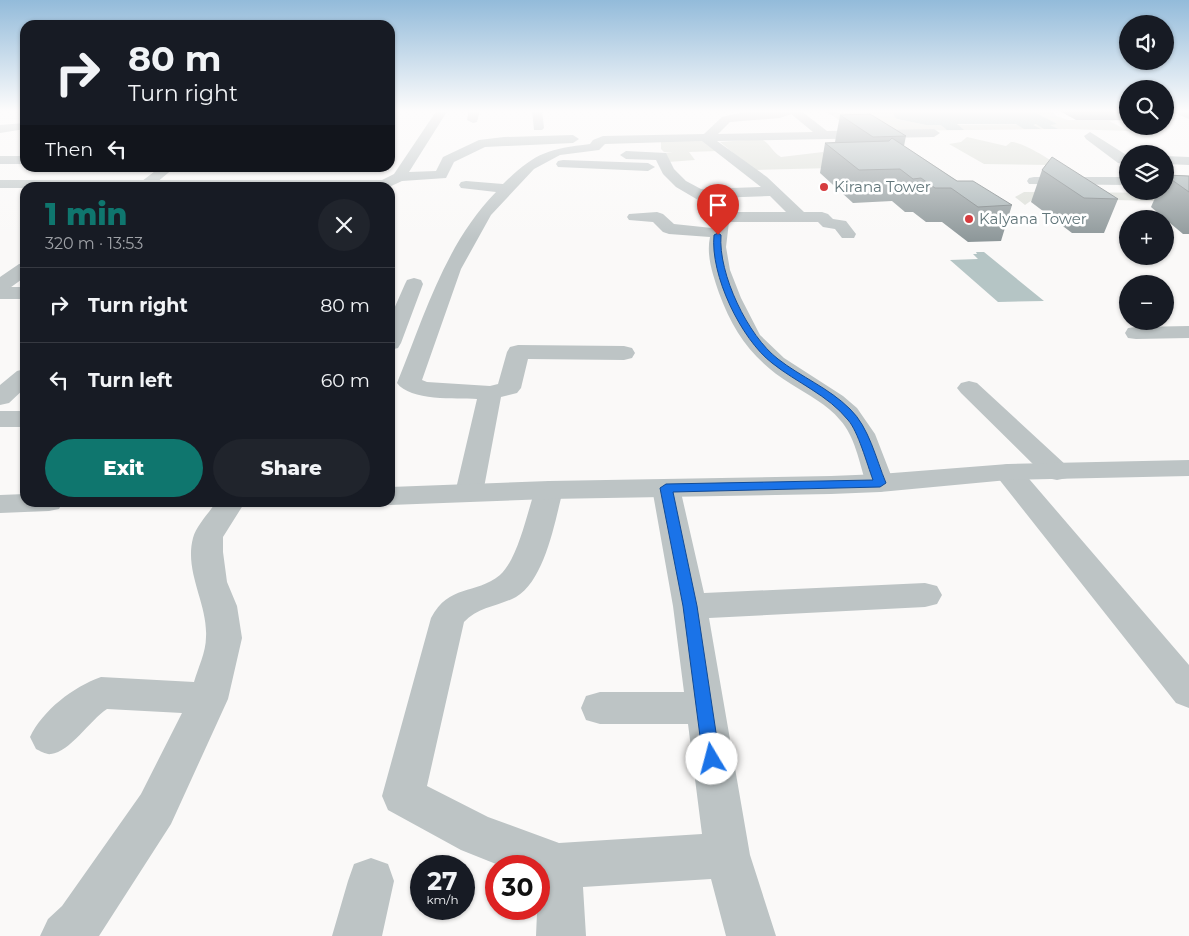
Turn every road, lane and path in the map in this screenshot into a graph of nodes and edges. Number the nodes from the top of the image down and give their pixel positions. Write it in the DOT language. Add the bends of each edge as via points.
graph roads {
  1 [pos="409,154"];
  2 [pos="459,154"];
  3 [pos="554,154"];
  4 [pos="595,154"];
  5 [pos="651,154"];
  6 [pos="726,154"];
  7 [pos="0,160"];
  8 [pos="20,160"];
  9 [pos="1174,160"];
  10 [pos="1189,161"];
  11 [pos="537,162"];
  12 [pos="589,166"];
  13 [pos="668,171"];
  14 [pos="58,172"];
  15 [pos="161,172"];
  16 [pos="399,177"];
  17 [pos="1034,181"];
  18 [pos="1119,181"];
  19 [pos="39,182"];
  20 [pos="148,182"];
  21 [pos="390,182"];
  22 [pos="0,184"];
  23 [pos="466,185"];
  24 [pos="20,186"];
  25 [pos="506,189"];
  26 [pos="773,191"];
  27 [pos="20,192"];
  28 [pos="697,194"];
  29 [pos="8,199"];
  30 [pos="799,216"];
  31 [pos="636,217"];
  32 [pos="720,225"];
  33 [pos="838,231"];
  34 [pos="20,272"];
  35 [pos="0,286"];
  36 [pos="404,292"];
  37 [pos="0,293"];
  38 [pos="20,293"];
  39 [pos="395,325"];
  40 [pos="1188,332"];
  41 [pos="1136,333"];
  42 [pos="624,353"];
  43 [pos="20,380"];
  44 [pos="969,388"];
  45 [pos="490,393"];
  46 [pos="0,398"];
  47 [pos="0,419"];
  48 [pos="20,419"];
  49 [pos="1189,468"];
  50 [pos="1008,472"];
  51 [pos="1057,472"];
  52 [pos="880,483"];
  53 [pos="666,488"];
  54 [pos="549,490"];
  55 [pos="469,493"];
  56 [pos="395,496"];
  57 [pos="20,503"];
  58 [pos="0,504"];
  59 [pos="228,507"];
  60 [pos="925,594"];
  61 [pos="690,606"];
  62 [pos="1189,692"];
  63 [pos="209,699"];
  64 [pos="600,708"];
  65 [pos="704,708"];
  66 [pos="50,737"];
  67 [pos="727,855"];
  68 [pos="558,866"];
  69 [pos="371,881"];
  70 [pos="76,932"];
  71 [pos="357,936"];
  72 [pos="561,936"];
  73 [pos="751,936"];
  1 -- 16 [label="street"];
  2 -- 16 [label="street" via="448,160 441,176"];
  3 -- 11 [label="street"];
  4 -- 12 [label="street"];
  5 -- 13 [label="street" via="661,156"];
  6 -- 26 [label="street"];
  7 -- 8 [label="street"];
  9 -- 10 [label="street"];
  11 -- 12 [label="street"];
  11 -- 25 [label="street"];
  12 -- 13 [label="street" via="646,167"];
  13 -- 28 [label="street"];
  14 -- 19 [label="street"];
  15 -- 20 [label="street"];
  16 -- 21 [label="street"];
  17 -- 18 [label="street"];
  22 -- 24 [label="street"];
  23 -- 25 [label="street"];
  25 -- 45 [label="street" via="480,219 452,269 408,383 423,389"];
  26 -- 28 [label="street"];
  26 -- 30 [label="street"];
  27 -- 29 [label="street"];
  28 -- 32 [label="street" via="717,205"];
  30 -- 32 [label="street"];
  30 -- 33 [label="street" via="822,217"];
  31 -- 32 [label="street" via="657,217 669,229"];
  32 -- 52 [label="street" via="716,248 719,264 733,304 756,344 846,410 855,421"];
  34 -- 35 [label="street"];
  36 -- 39 [label="street"];
  37 -- 38 [label="street"];
  40 -- 41 [label="street"];
  42 -- 45 [label="street" via="518,352 509,388"];
  43 -- 46 [label="street"];
  44 -- 51 [label="street"];
  45 -- 55 [label="street"];
  47 -- 48 [label="street"];
  49 -- 51 [label="street"];
  50 -- 51 [label="street"];
  50 -- 52 [label="street"];
  50 -- 62 [label="street"];
  52 -- 53 [label="street"];
  53 -- 54 [label="street"];
  53 -- 61 [label="street"];
  54 -- 55 [label="street"];
  54 -- 68 [label="street" via="530,548 515,581 508,587 455,608 448,618 403,796 477,835"];
  55 -- 56 [label="street"];
  57 -- 58 [label="street"];
  59 -- 63 [label="street" via="208,537 211,582 220,606 224,638"];
  60 -- 61 [label="street"];
  61 -- 65 [label="street"];
  63 -- 66 [label="street" via="101,693 83,704"];
  63 -- 70 [label="street" via="156,809"];
  64 -- 65 [label="street"];
  65 -- 67 [label="street"];
  67 -- 68 [label="street"];
  67 -- 73 [label="street"];
  68 -- 72 [label="street"];
  69 -- 71 [label="street"];
}
